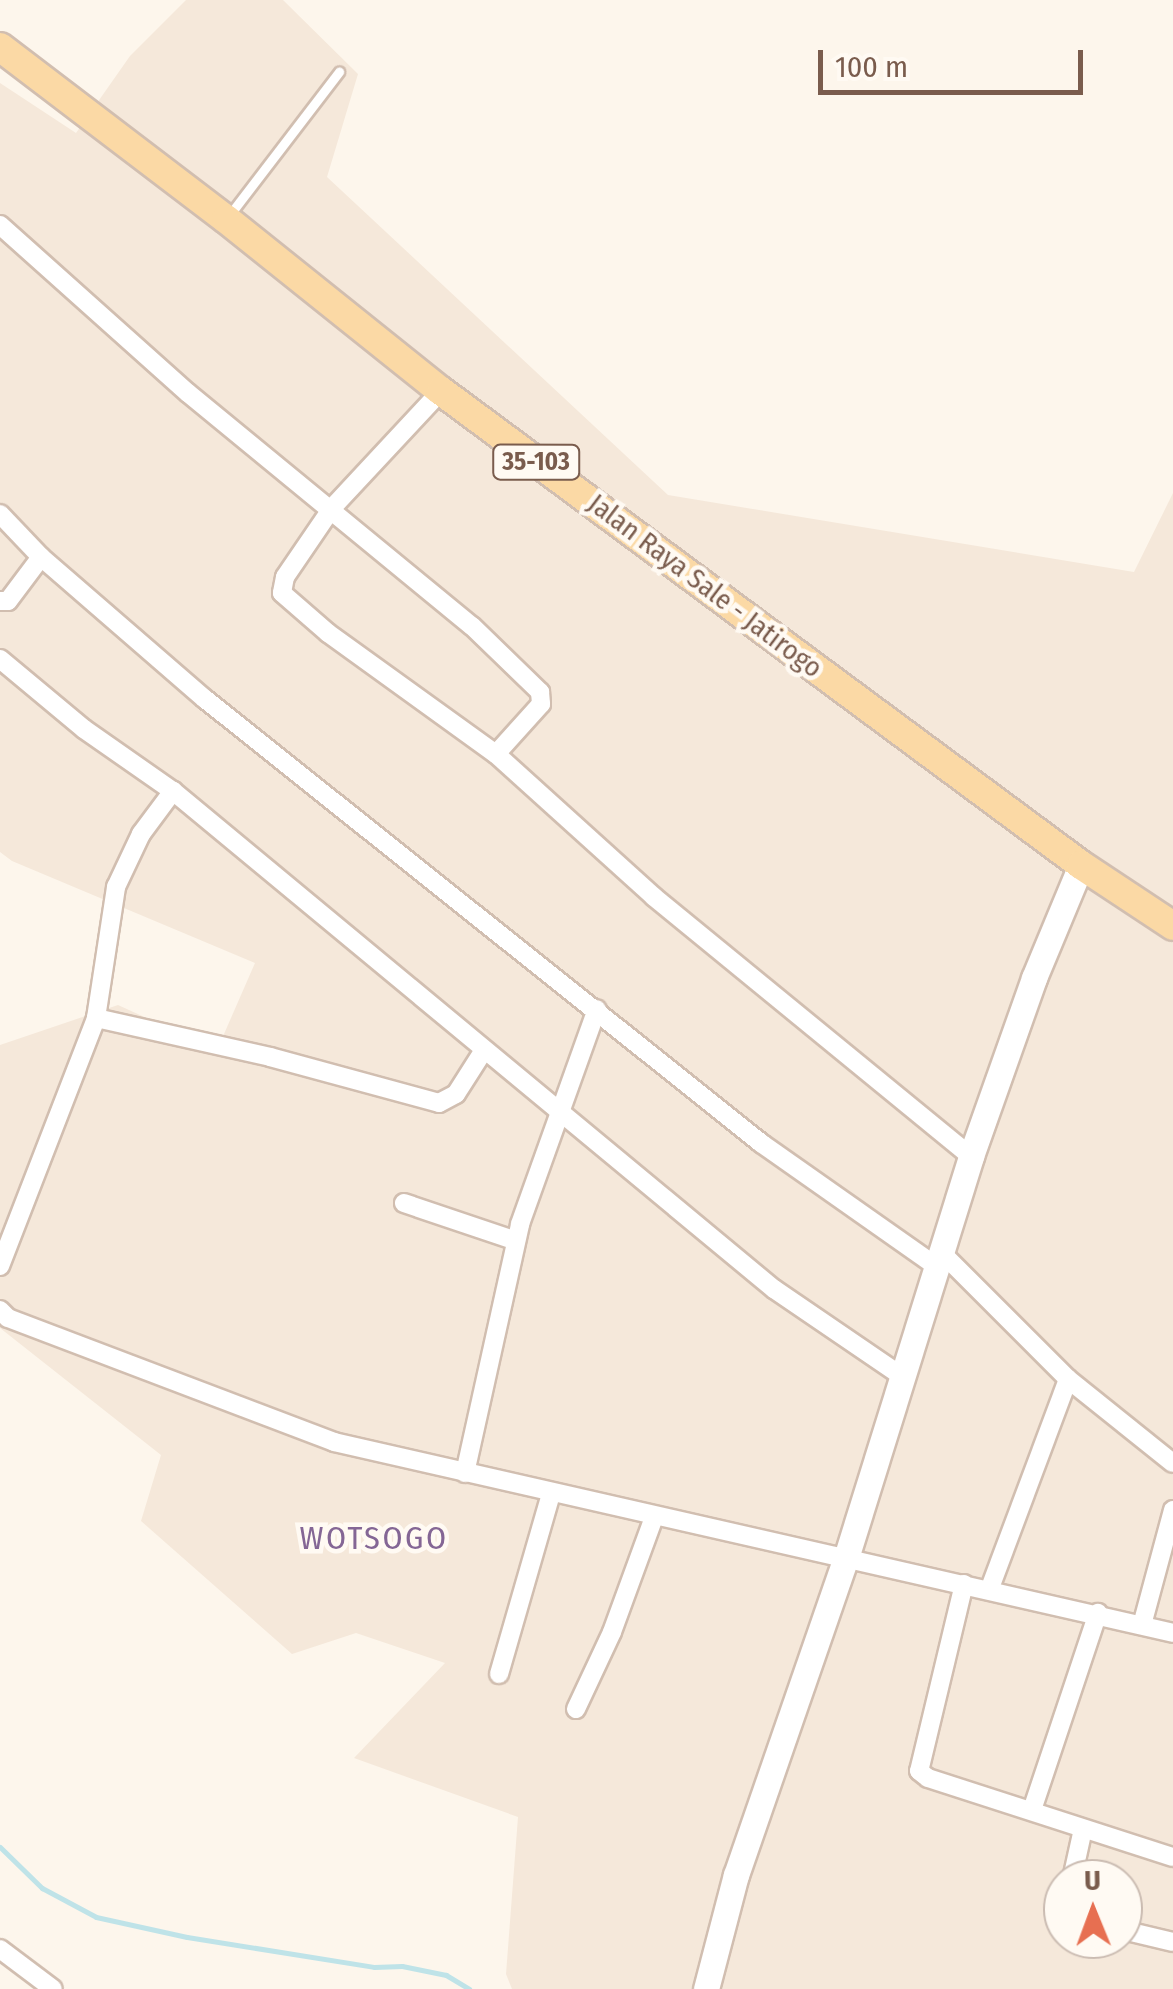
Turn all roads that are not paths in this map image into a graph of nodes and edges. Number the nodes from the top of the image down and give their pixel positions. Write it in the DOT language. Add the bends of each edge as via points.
graph roads {
  1 [pos="0,48"];
  2 [pos="338,72"];
  3 [pos="226,219"];
  4 [pos="0,225"];
  5 [pos="442,392"];
  6 [pos="332,508"];
  7 [pos="0,514"];
  8 [pos="40,556"];
  9 [pos="0,601"];
  10 [pos="0,658"];
  11 [pos="496,754"];
  12 [pos="173,791"];
  13 [pos="1081,864"];
  14 [pos="1173,926"];
  15 [pos="597,1009"];
  16 [pos="96,1018"];
  17 [pos="484,1050"];
  18 [pos="558,1110"];
  19 [pos="971,1156"];
  20 [pos="404,1204"];
  21 [pos="516,1241"];
  22 [pos="941,1261"];
  23 [pos="0,1266"];
  24 [pos="0,1310"];
  25 [pos="903,1377"];
  26 [pos="1068,1379"];
  27 [pos="1173,1463"];
  28 [pos="465,1473"];
  29 [pos="552,1494"];
  30 [pos="1173,1510"];
  31 [pos="654,1517"];
  32 [pos="846,1558"];
  33 [pos="964,1584"];
  34 [pos="990,1588"];
  35 [pos="1098,1613"];
  36 [pos="1142,1625"];
  37 [pos="1173,1633"];
  38 [pos="498,1674"];
  39 [pos="576,1710"];
  40 [pos="1032,1810"];
  41 [pos="1083,1829"];
  42 [pos="1173,1857"];
  43 [pos="1076,1859"];
  44 [pos="1143,1935"];
  45 [pos="1173,1942"];
  46 [pos="0,1948"];
  47 [pos="53,1989"];
  48 [pos="706,1989"];
  1 -- 3 [label="main road, Jalan Raya Sale - Jatirogo / 35-103"];
  2 -- 3 [label="lane"];
  3 -- 5 [label="main road, Jalan Raya Sale - Jatirogo / 35-103"];
  4 -- 6 [label="street" via="188,393"];
  5 -- 6 [label="street"];
  5 -- 13 [label="main road, Jalan Raya Sale - Jatirogo / 35-103"];
  6 -- 11 [label="street" via="540,692 540,704"];
  6 -- 11 [label="street" via="285,577 282,593"];
  7 -- 8 [label="street"];
  8 -- 9 [label="street" via="8,600"];
  8 -- 15 [label="street" via="206,699"];
  10 -- 12 [label="street"];
  11 -- 19 [label="street" via="654,897"];
  12 -- 16 [label="street" via="141,834 116,887"];
  12 -- 17 [label="street"];
  13 -- 14 [label="main road, 35-103"];
  13 -- 19 [label="main road"];
  15 -- 18 [label="street"];
  15 -- 22 [label="street" via="761,1144"];
  16 -- 17 [label="street" via="439,1103 456,1094"];
  16 -- 23 [label="street"];
  17 -- 18 [label="street"];
  18 -- 21 [label="street"];
  18 -- 25 [label="street" via="774,1288"];
  19 -- 22 [label="main road"];
  20 -- 21 [label="street"];
  21 -- 28 [label="street"];
  22 -- 25 [label="main road"];
  22 -- 26 [label="street"];
  24 -- 28 [label="street" via="334,1442"];
  25 -- 32 [label="main road"];
  26 -- 27 [label="street"];
  26 -- 34 [label="street"];
  28 -- 29 [label="street"];
  29 -- 31 [label="street"];
  29 -- 38 [label="street"];
  30 -- 36 [label="street"];
  31 -- 32 [label="street"];
  31 -- 39 [label="street"];
  32 -- 33 [label="street"];
  32 -- 48 [label="main road" via="736,1875"];
  33 -- 34 [label="street"];
  33 -- 40 [label="street" via="919,1770"];
  34 -- 35 [label="street"];
  35 -- 36 [label="street"];
  35 -- 40 [label="street"];
  36 -- 37 [label="street"];
  40 -- 41 [label="street"];
  41 -- 42 [label="street"];
  41 -- 43 [label="street"];
  44 -- 45 [label="street"];
  46 -- 47 [label="street"];
}
